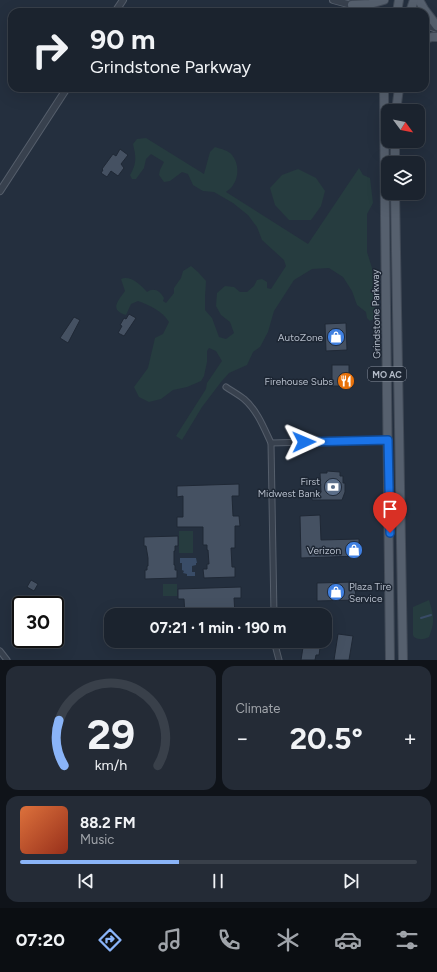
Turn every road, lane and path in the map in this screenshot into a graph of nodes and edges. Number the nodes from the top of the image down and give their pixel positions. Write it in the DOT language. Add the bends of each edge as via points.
graph roads {
  1 [pos="333,0"];
  2 [pos="384,0"];
  3 [pos="352,5"];
  4 [pos="357,8"];
  5 [pos="363,8"];
  6 [pos="429,17"];
  7 [pos="437,28"];
  8 [pos="64,92"];
  9 [pos="384,92"];
  10 [pos="398,92"];
  11 [pos="397,104"];
  12 [pos="0,191"];
  13 [pos="396,200"];
  14 [pos="226,387"];
  15 [pos="388,440"];
  16 [pos="271,443"];
  17 [pos="274,608"];
  18 [pos="276,648"];
  19 [pos="0,651"];
  20 [pos="6,660"];
  21 [pos="279,660"];
  22 [pos="390,660"];
  23 [pos="403,660"];
  1 -- 3 [label="street"];
  2 -- 3 [label="main road"];
  3 -- 4 [label="main road"];
  3 -- 5 [label="street"];
  6 -- 7 [label="main road"];
  8 -- 12 [label="street"];
  9 -- 15 [label="main road, Grindstone Parkway / MO AC"];
  10 -- 11 [label="main road"];
  13 -- 23 [label="main road, MO AC"];
  14 -- 16 [label="street" via="245,400 255,411"];
  15 -- 16 [label="street"];
  15 -- 22 [label="main road, Grindstone Parkway / MO AC"];
  16 -- 17 [label="street"];
  18 -- 21 [label="street"];
  19 -- 20 [label="street"];
}
